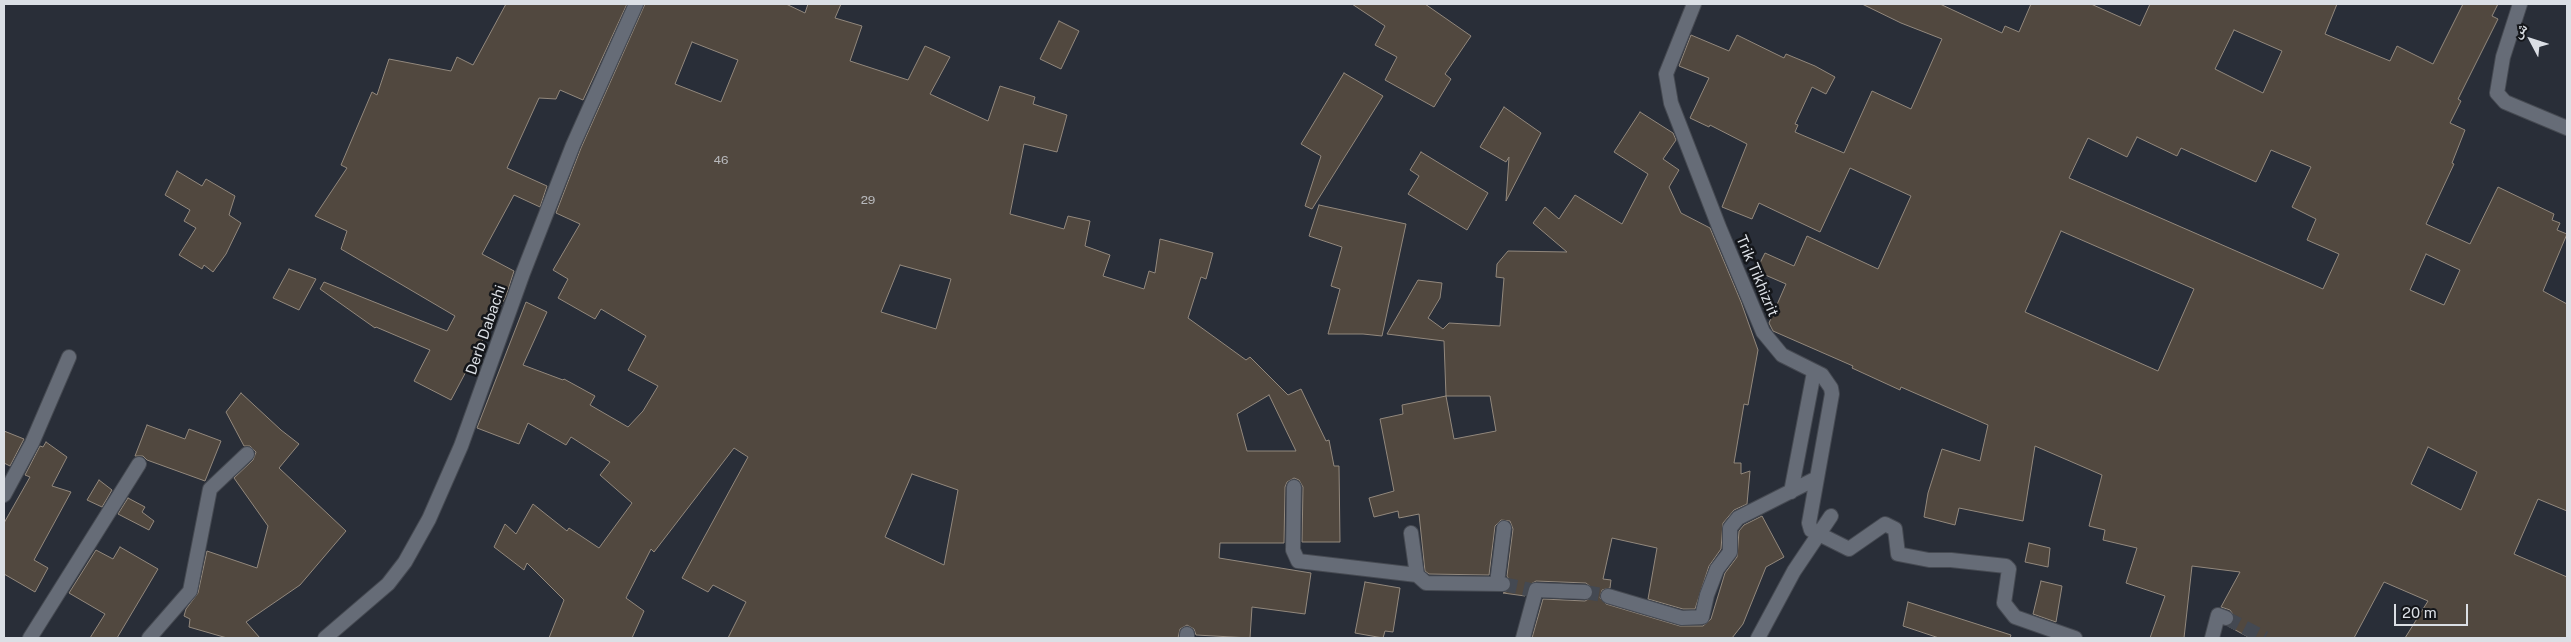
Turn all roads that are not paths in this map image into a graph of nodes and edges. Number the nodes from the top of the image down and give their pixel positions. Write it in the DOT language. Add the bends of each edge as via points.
graph roads {
  1 [pos="636,4"];
  2 [pos="1694,4"];
  3 [pos="2520,4"];
  4 [pos="2567,128"];
  5 [pos="69,357"];
  6 [pos="1814,372"];
  7 [pos="247,454"];
  8 [pos="139,464"];
  9 [pos="1817,478"];
  10 [pos="1294,487"];
  11 [pos="1791,492"];
  12 [pos="4,495"];
  13 [pos="1831,516"];
  14 [pos="1504,528"];
  15 [pos="1411,533"];
  16 [pos="1818,535"];
  17 [pos="1417,575"];
  18 [pos="1585,592"];
  19 [pos="1608,596"];
  20 [pos="2226,618"];
  21 [pos="30,638"];
  22 [pos="149,638"];
  23 [pos="325,638"];
  24 [pos="1523,638"];
  25 [pos="1758,638"];
  26 [pos="2075,638"];
  27 [pos="2212,638"];
  1 -- 23 [label="street, Derb Dabachi" via="573,145 446,484 418,542 388,584"];
  2 -- 6 [label="street, Trik Tikhizrit" via="1666,74 1671,103 1763,332 1782,355"];
  3 -- 4 [label="street" via="2503,58 2497,93 2505,102"];
  5 -- 12 [label="street" via="29,450"];
  6 -- 9 [label="street, Trik Tikhizrit" via="1828,382 1832,394"];
  6 -- 11 [label="street"];
  7 -- 22 [label="street" via="210,489 190,591"];
  8 -- 21 [label="street"];
  9 -- 11 [label="street"];
  9 -- 16 [label="street, Trik Tikhizrit" via="1809,523 1811,530"];
  10 -- 17 [label="street" via="1293,550 1298,561"];
  11 -- 19 [label="street" via="1738,518 1730,528 1730,552 1717,569 1702,617 1682,618"];
  13 -- 16 [label="street"];
  14 -- 17 [label="street" via="1500,584 1432,584"];
  15 -- 17 [label="street"];
  16 -- 25 [label="street" via="1794,571"];
  16 -- 26 [label="street" via="1849,549 1885,524 1895,529 1898,554 1929,560 2006,566 2009,569 2004,603 2015,617"];
  18 -- 24 [label="street" via="1534,590"];
  20 -- 27 [label="street" via="2218,615"];
}
